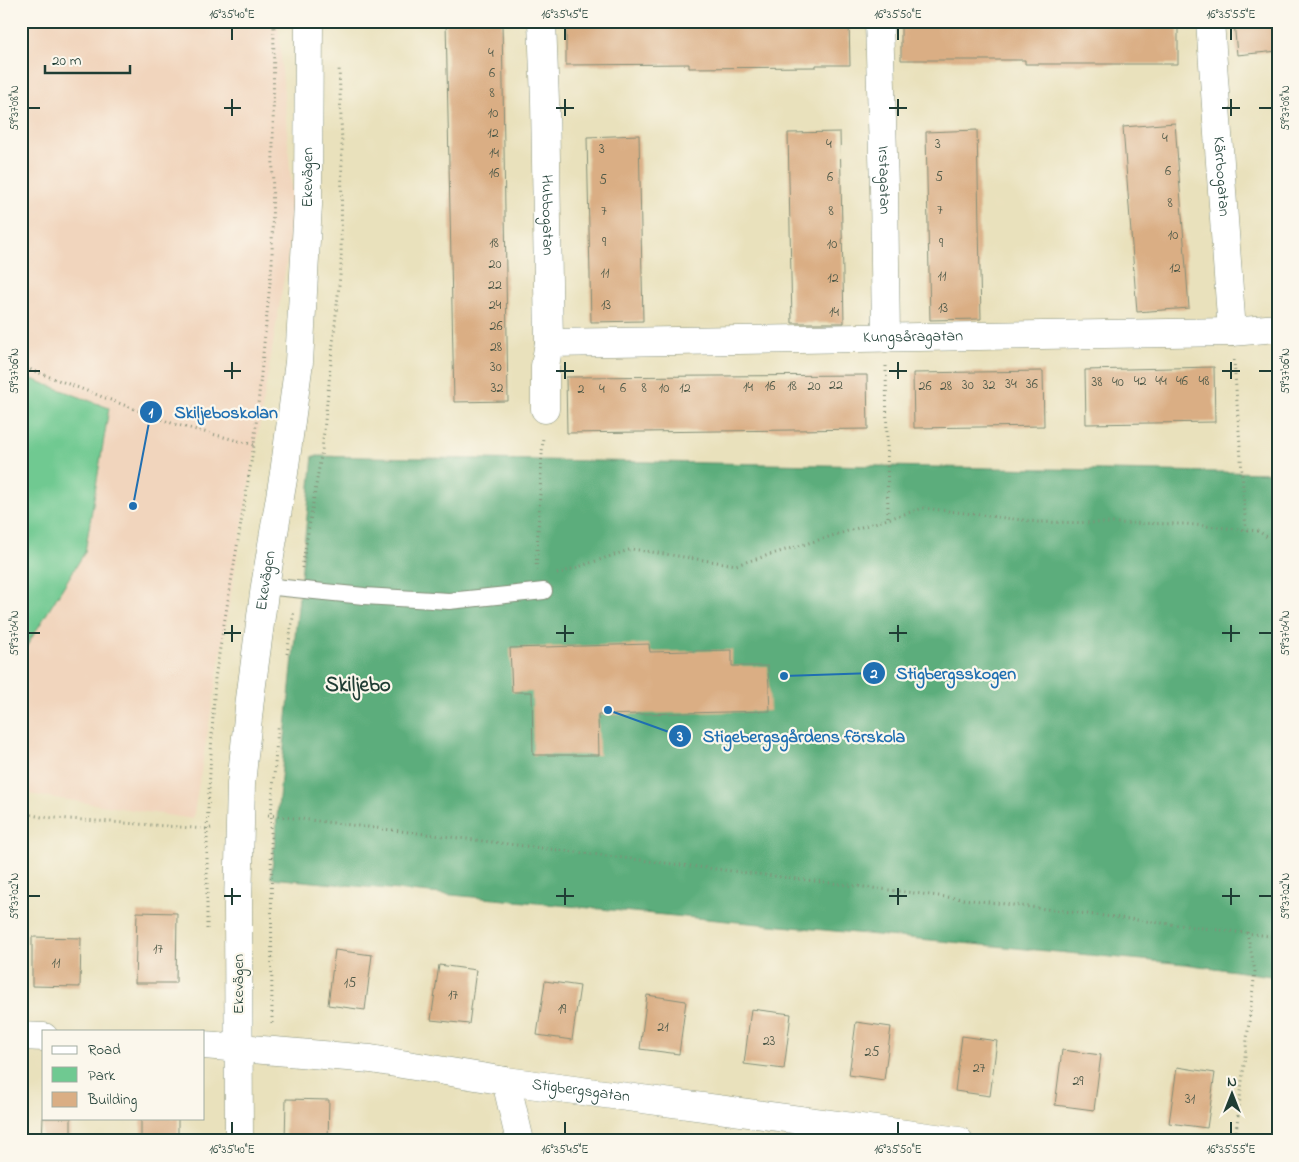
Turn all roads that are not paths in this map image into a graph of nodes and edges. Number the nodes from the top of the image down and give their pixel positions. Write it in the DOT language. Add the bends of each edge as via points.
graph roads {
  1 [pos="309,21"];
  2 [pos="542,21"];
  3 [pos="879,21"];
  4 [pos="1210,21"];
  5 [pos="1278,328"];
  6 [pos="1232,332"];
  7 [pos="886,338"];
  8 [pos="549,343"];
  9 [pos="544,409"];
  10 [pos="265,586"];
  11 [pos="544,591"];
  12 [pos="21,1036"];
  13 [pos="42,1038"];
  14 [pos="205,1045"];
  15 [pos="240,1047"];
  16 [pos="506,1081"];
  17 [pos="239,1141"];
  18 [pos="520,1141"];
  19 [pos="959,1141"];
  1 -- 10 [label="street, Ekevägen" via="308,205 299,362"];
  2 -- 8 [label="street, Hubbogatan"];
  3 -- 7 [label="street, Irstagatan"];
  4 -- 6 [label="street, Kärrbogatan"];
  5 -- 6 [label="street, Kungsåragatan"];
  6 -- 7 [label="street, Kungsåragatan"];
  7 -- 8 [label="street, Kungsåragatan"];
  8 -- 9 [label="street, Hubbogatan"];
  10 -- 11 [label="lane" via="449,601"];
  10 -- 15 [label="street, Ekevägen" via="241,784 238,904"];
  12 -- 13 [label="street"];
  14 -- 15 [label="street, Stigbergsgatan"];
  15 -- 16 [label="street, Stigbergsgatan" via="371,1059"];
  15 -- 17 [label="street, Ekevägen"];
  16 -- 18 [label="street"];
  16 -- 19 [label="street, Stigbergsgatan"];
}
